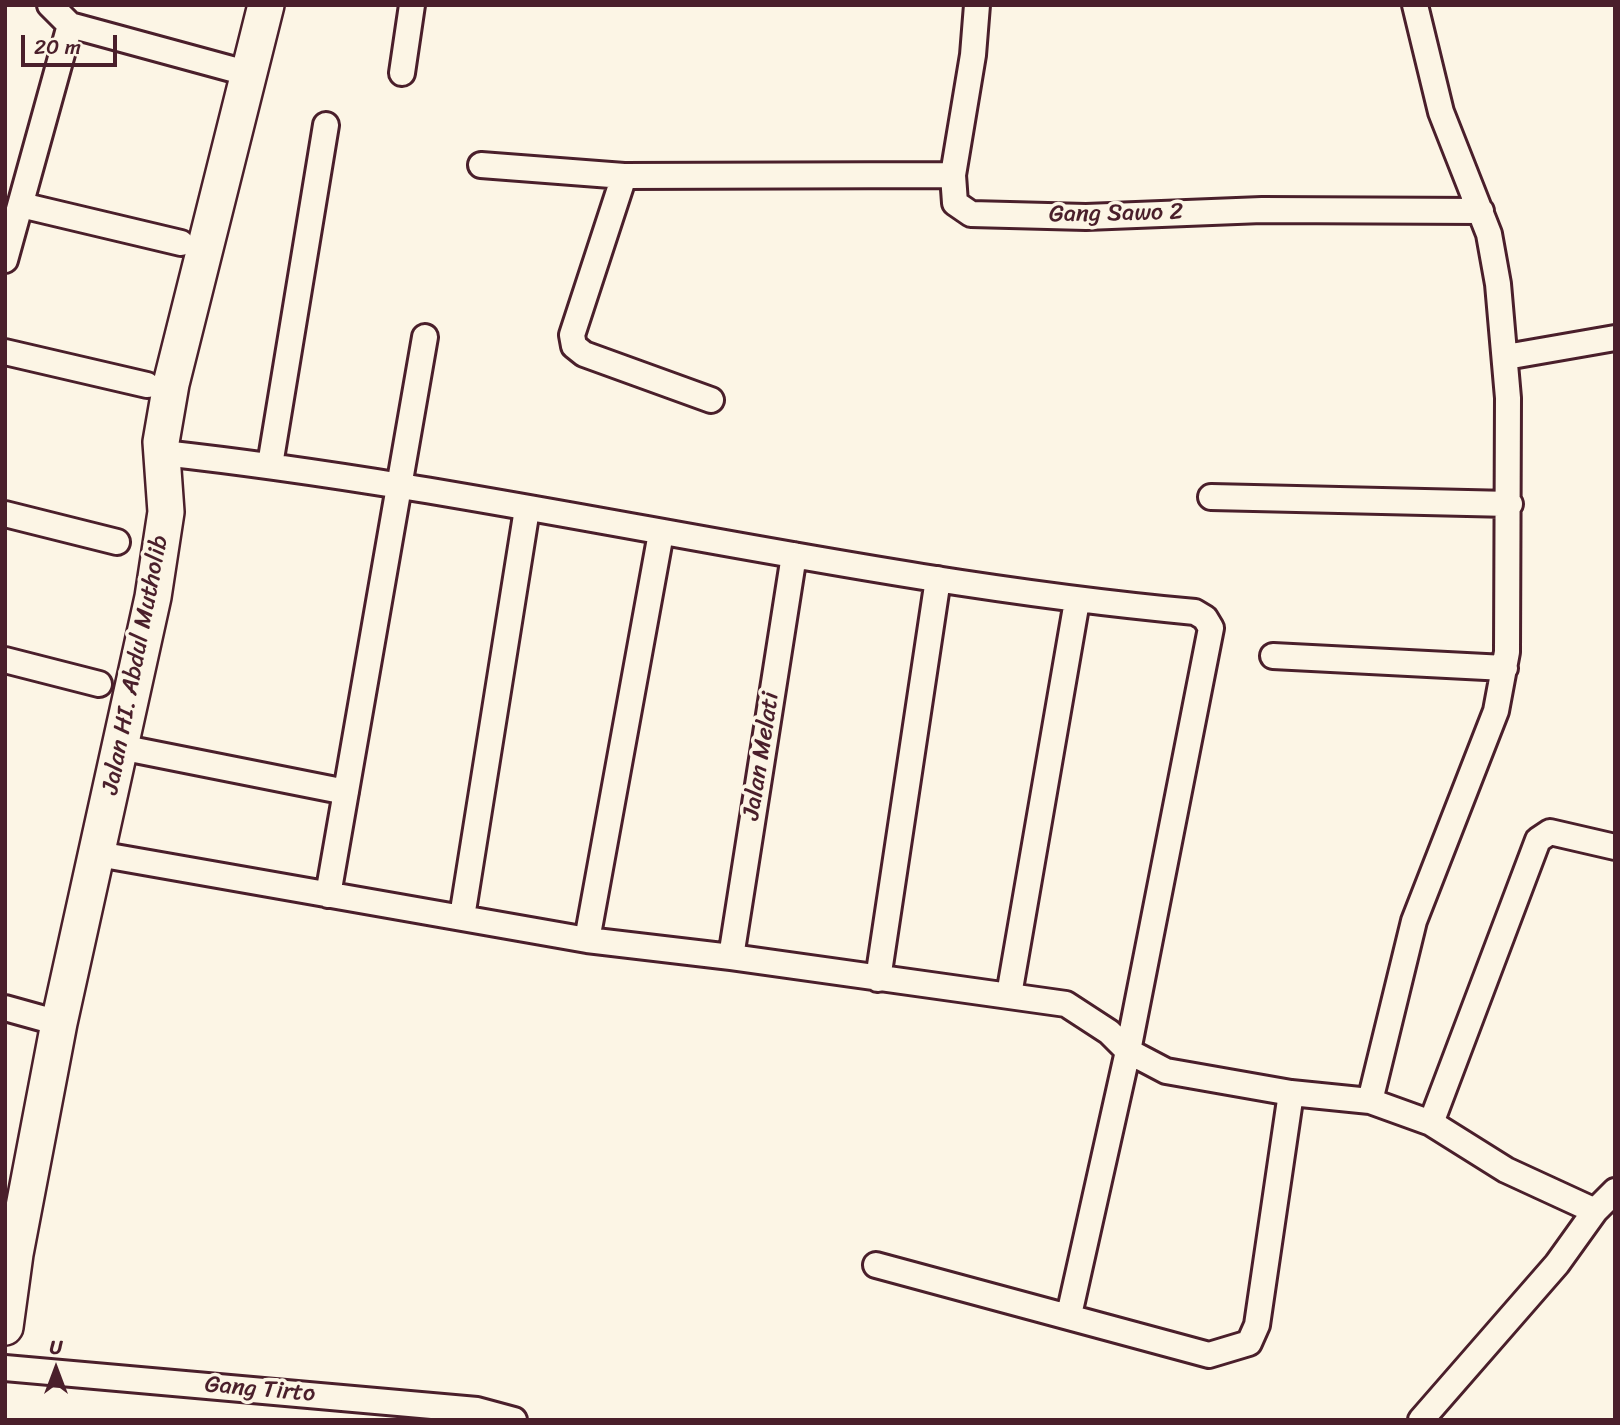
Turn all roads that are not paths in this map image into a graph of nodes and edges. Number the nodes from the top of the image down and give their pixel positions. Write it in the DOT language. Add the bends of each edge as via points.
graph roads {
  1 [pos="50,5"];
  2 [pos="265,5"];
  3 [pos="412,5"];
  4 [pos="976,5"];
  5 [pos="1415,5"];
  6 [pos="70,25"];
  7 [pos="402,73"];
  8 [pos="250,74"];
  9 [pos="326,125"];
  10 [pos="481,165"];
  11 [pos="953,175"];
  12 [pos="624,176"];
  13 [pos="21,205"];
  14 [pos="1482,211"];
  15 [pos="181,243"];
  16 [pos="5,260"];
  17 [pos="425,337"];
  18 [pos="1615,338"];
  19 [pos="5,352"];
  20 [pos="1506,357"];
  21 [pos="147,386"];
  22 [pos="711,400"];
  23 [pos="163,453"];
  24 [pos="270,465"];
  25 [pos="399,486"];
  26 [pos="1210,497"];
  27 [pos="1510,504"];
  28 [pos="527,509"];
  29 [pos="5,514"];
  30 [pos="661,533"];
  31 [pos="117,541"];
  32 [pos="794,555"];
  33 [pos="938,579"];
  34 [pos="1077,601"];
  35 [pos="1273,656"];
  36 [pos="5,660"];
  37 [pos="1505,668"];
  38 [pos="99,684"];
  39 [pos="120,747"];
  40 [pos="346,792"];
  41 [pos="1615,848"];
  42 [pos="97,854"];
  43 [pos="328,895"];
  44 [pos="462,917"];
  45 [pos="587,940"];
  46 [pos="731,957"];
  47 [pos="878,979"];
  48 [pos="1009,995"];
  49 [pos="5,1008"];
  50 [pos="59,1024"];
  51 [pos="1128,1051"];
  52 [pos="1291,1093"];
  53 [pos="1370,1101"];
  54 [pos="1431,1123"];
  55 [pos="1615,1191"];
  56 [pos="1595,1211"];
  57 [pos="10,1253"];
  58 [pos="876,1265"];
  59 [pos="1069,1315"];
  60 [pos="5,1327"];
  61 [pos="5,1368"];
  62 [pos="514,1420"];
  63 [pos="1422,1420"];
  1 -- 6 [label="street"];
  2 -- 8 [label="street, Jalan HI. Abdul Mutholib"];
  3 -- 7 [label="street"];
  4 -- 11 [label="street, Gang Sawo 2" via="973,55"];
  5 -- 14 [label="street" via="1441,112"];
  6 -- 8 [label="street"];
  6 -- 13 [label="street"];
  8 -- 23 [label="street, Jalan HI. Abdul Mutholib" via="171,384"];
  9 -- 24 [label="street"];
  10 -- 12 [label="street"];
  11 -- 12 [label="street"];
  11 -- 14 [label="street, Gang Sawo 2" via="955,203 971,214 1086,217 1262,210"];
  12 -- 22 [label="street" via="583,291 572,335 574,346 584,354"];
  13 -- 15 [label="street"];
  13 -- 16 [label="street"];
  14 -- 20 [label="street" via="1498,284"];
  17 -- 25 [label="street"];
  18 -- 20 [label="street"];
  19 -- 21 [label="street"];
  20 -- 27 [label="street"];
  23 -- 24 [label="street"];
  23 -- 39 [label="street, Jalan HI. Abdul Mutholib" via="166,512 153,597"];
  24 -- 25 [label="street"];
  25 -- 28 [label="street"];
  25 -- 40 [label="street"];
  26 -- 27 [label="street"];
  27 -- 37 [label="street"];
  28 -- 30 [label="street"];
  28 -- 44 [label="street"];
  29 -- 31 [label="street"];
  30 -- 32 [label="street"];
  30 -- 45 [label="street"];
  32 -- 33 [label="street"];
  32 -- 46 [label="street, Jalan Melati"];
  33 -- 34 [label="street"];
  33 -- 47 [label="street"];
  34 -- 48 [label="street"];
  34 -- 51 [label="street" via="1195,612 1211,628"];
  35 -- 37 [label="street"];
  36 -- 38 [label="street"];
  37 -- 53 [label="street" via="1496,711 1414,921"];
  39 -- 40 [label="street"];
  39 -- 42 [label="street, Jalan HI. Abdul Mutholib"];
  40 -- 43 [label="street"];
  41 -- 54 [label="street" via="1550,832 1538,840"];
  42 -- 43 [label="street"];
  42 -- 50 [label="street, Jalan HI. Abdul Mutholib"];
  43 -- 44 [label="street"];
  44 -- 45 [label="street"];
  45 -- 46 [label="street"];
  46 -- 47 [label="street"];
  47 -- 48 [label="street"];
  48 -- 51 [label="street" via="1066,1004 1109,1032"];
  49 -- 50 [label="street"];
  50 -- 57 [label="street, Jalan HI. Abdul Mutholib"];
  51 -- 52 [label="street" via="1166,1071"];
  51 -- 59 [label="street"];
  52 -- 53 [label="street"];
  52 -- 59 [label="street" via="1257,1325 1249,1343 1209,1355"];
  53 -- 54 [label="street"];
  54 -- 56 [label="street" via="1506,1170"];
  55 -- 56 [label="street"];
  56 -- 63 [label="street" via="1557,1264"];
  57 -- 60 [label="street, Jalan HI. Abdul Mutholib"];
  58 -- 59 [label="street"];
  61 -- 62 [label="street, Gang Tirto" via="477,1410"];
}
